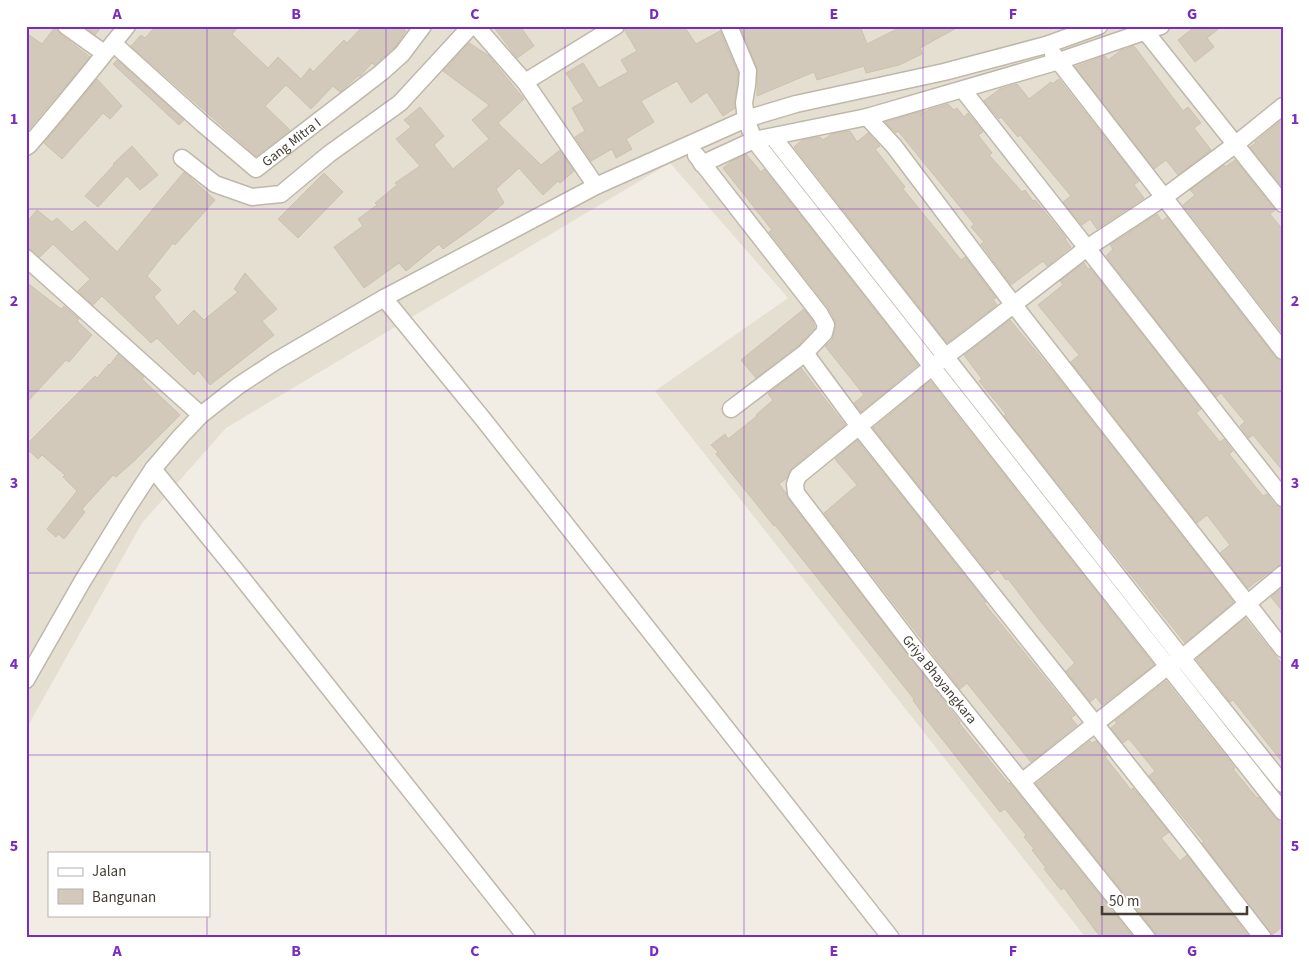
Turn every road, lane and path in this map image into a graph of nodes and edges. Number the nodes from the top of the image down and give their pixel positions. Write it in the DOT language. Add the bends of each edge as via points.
graph roads {
  1 [pos="66,26"];
  2 [pos="127,26"];
  3 [pos="423,26"];
  4 [pos="471,26"];
  5 [pos="476,26"];
  6 [pos="616,26"];
  7 [pos="729,26"];
  8 [pos="1099,26"];
  9 [pos="1161,26"];
  10 [pos="1145,32"];
  11 [pos="1046,44"];
  12 [pos="109,48"];
  13 [pos="1059,62"];
  14 [pos="525,82"];
  15 [pos="964,90"];
  16 [pos="1283,106"];
  17 [pos="867,117"];
  18 [pos="746,119"];
  19 [pos="773,137"];
  20 [pos="754,140"];
  21 [pos="688,144"];
  22 [pos="1236,144"];
  23 [pos="26,147"];
  24 [pos="182,158"];
  25 [pos="702,164"];
  26 [pos="596,186"];
  27 [pos="1163,198"];
  28 [pos="1283,204"];
  29 [pos="1087,248"];
  30 [pos="26,258"];
  31 [pos="384,298"];
  32 [pos="1013,304"];
  33 [pos="1283,351"];
  34 [pos="805,353"];
  35 [pos="940,360"];
  36 [pos="731,409"];
  37 [pos="201,414"];
  38 [pos="858,425"];
  39 [pos="153,469"];
  40 [pos="1283,498"];
  41 [pos="1283,574"];
  42 [pos="1246,603"];
  43 [pos="1283,649"];
  44 [pos="31,659"];
  45 [pos="1174,662"];
  46 [pos="26,680"];
  47 [pos="1095,724"];
  48 [pos="1023,781"];
  49 [pos="1283,784"];
  50 [pos="1283,812"];
  51 [pos="528,938"];
  52 [pos="891,938"];
  53 [pos="1147,938"];
  54 [pos="1263,938"];
  1 -- 12 [label="street"];
  2 -- 12 [label="street"];
  3 -- 12 [label="street, Gang Mitra I" via="402,54 382,72 256,169"];
  4 -- 24 [label="street" via="400,103 329,154 281,194 252,197 214,184"];
  5 -- 14 [label="street"];
  6 -- 14 [label="street"];
  7 -- 18 [label="street" via="748,71 744,102"];
  8 -- 11 [label="street"];
  9 -- 10 [label="street"];
  10 -- 13 [label="street"];
  10 -- 22 [label="street"];
  11 -- 13 [label="street"];
  11 -- 18 [label="street"];
  12 -- 23 [label="street"];
  13 -- 15 [label="street"];
  13 -- 27 [label="street"];
  14 -- 26 [label="street"];
  15 -- 17 [label="street"];
  15 -- 29 [label="street"];
  16 -- 22 [label="street, Griya Bhayangkara"];
  17 -- 19 [label="street"];
  17 -- 32 [label="street" via="894,146"];
  18 -- 20 [label="street"];
  18 -- 21 [label="street"];
  19 -- 20 [label="street"];
  19 -- 35 [label="street"];
  20 -- 25 [label="street"];
  20 -- 35 [label="street"];
  21 -- 25 [label="street"];
  21 -- 26 [label="street"];
  22 -- 27 [label="street, Griya Bhayangkara"];
  22 -- 28 [label="street"];
  25 -- 34 [label="street" via="824,319 824,333"];
  26 -- 31 [label="street"];
  27 -- 29 [label="street, Griya Bhayangkara"];
  27 -- 33 [label="street"];
  29 -- 32 [label="street, Griya Bhayangkara"];
  29 -- 40 [label="street"];
  30 -- 37 [label="street"];
  31 -- 37 [label="street" via="276,361"];
  31 -- 52 [label="street" via="502,442"];
  32 -- 35 [label="street, Griya Bhayangkara"];
  32 -- 42 [label="street"];
  34 -- 36 [label="street"];
  34 -- 38 [label="street"];
  35 -- 38 [label="street, Griya Bhayangkara"];
  35 -- 45 [label="street"];
  37 -- 39 [label="street"];
  38 -- 47 [label="street"];
  38 -- 48 [label="street, Griya Bhayangkara" via="798,476 794,484 796,493 916,650"];
  39 -- 44 [label="street"];
  39 -- 51 [label="street"];
  41 -- 42 [label="street"];
  42 -- 43 [label="street"];
  42 -- 45 [label="street"];
  44 -- 46 [label="street"];
  45 -- 47 [label="street"];
  45 -- 49 [label="street"];
  45 -- 50 [label="street"];
  47 -- 48 [label="street"];
  47 -- 54 [label="street"];
  48 -- 53 [label="street, Griya Bhayangkara"];
}
